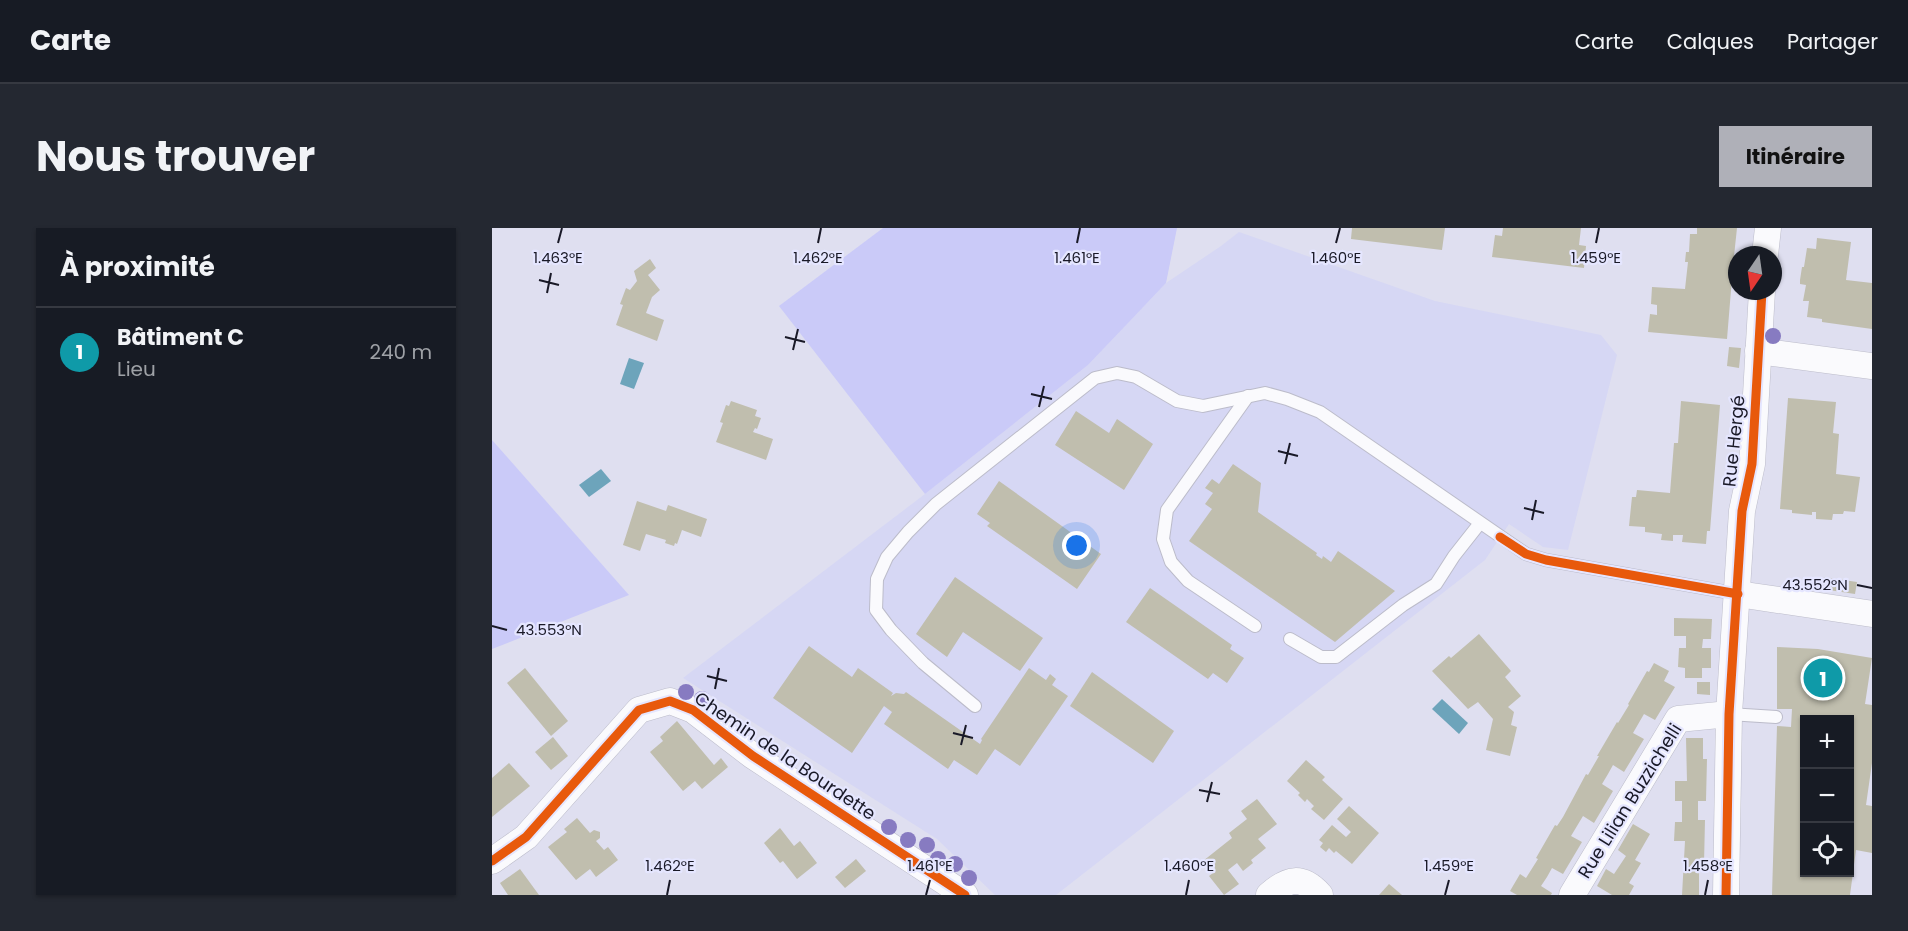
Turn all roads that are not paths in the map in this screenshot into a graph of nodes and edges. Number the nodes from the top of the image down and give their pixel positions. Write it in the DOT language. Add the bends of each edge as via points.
graph roads {
  1 [pos="1768,228"];
  2 [pos="1766,246"];
  3 [pos="1761,300"];
  4 [pos="1758,351"];
  5 [pos="1872,366"];
  6 [pos="1248,396"];
  7 [pos="1480,523"];
  8 [pos="1738,594"];
  9 [pos="1872,614"];
  10 [pos="1255,626"];
  11 [pos="1290,639"];
  12 [pos="975,706"];
  13 [pos="1729,714"];
  14 [pos="1776,717"];
  15 [pos="492,861"];
  16 [pos="965,895"];
  17 [pos="1269,895"];
  18 [pos="1320,895"];
  19 [pos="1572,895"];
  20 [pos="1726,895"];
  1 -- 2 [label="street"];
  3 -- 4 [label="street, Rue Hergé"];
  4 -- 5 [label="street"];
  4 -- 8 [label="street, Rue Hergé" via="1752,464 1742,512"];
  6 -- 7 [label="lane" via="1265,393 1320,412"];
  6 -- 10 [label="lane" via="1167,510 1163,539 1171,562 1188,581"];
  6 -- 12 [label="lane" via="1203,406 1177,401 1136,376 1117,373 1095,378 936,504 908,532 887,557 877,579 876,610 923,663"];
  7 -- 8 [label="lane" via="1526,554 1546,560"];
  7 -- 11 [label="lane" via="1436,584 1336,657 1321,657"];
  8 -- 9 [label="street"];
  8 -- 13 [label="street, Rue Hergé"];
  13 -- 14 [label="lane"];
  13 -- 19 [label="street, Rue Lilian Buzzichelli" via="1678,719"];
  13 -- 20 [label="street, Rue Hergé"];
  15 -- 16 [label="street, Chemin de la Bourdette" via="526,837 639,710 670,701 693,710 753,756"];
  17 -- 18 [label="street" via="1281,884 1296,880 1313,887"];
}
